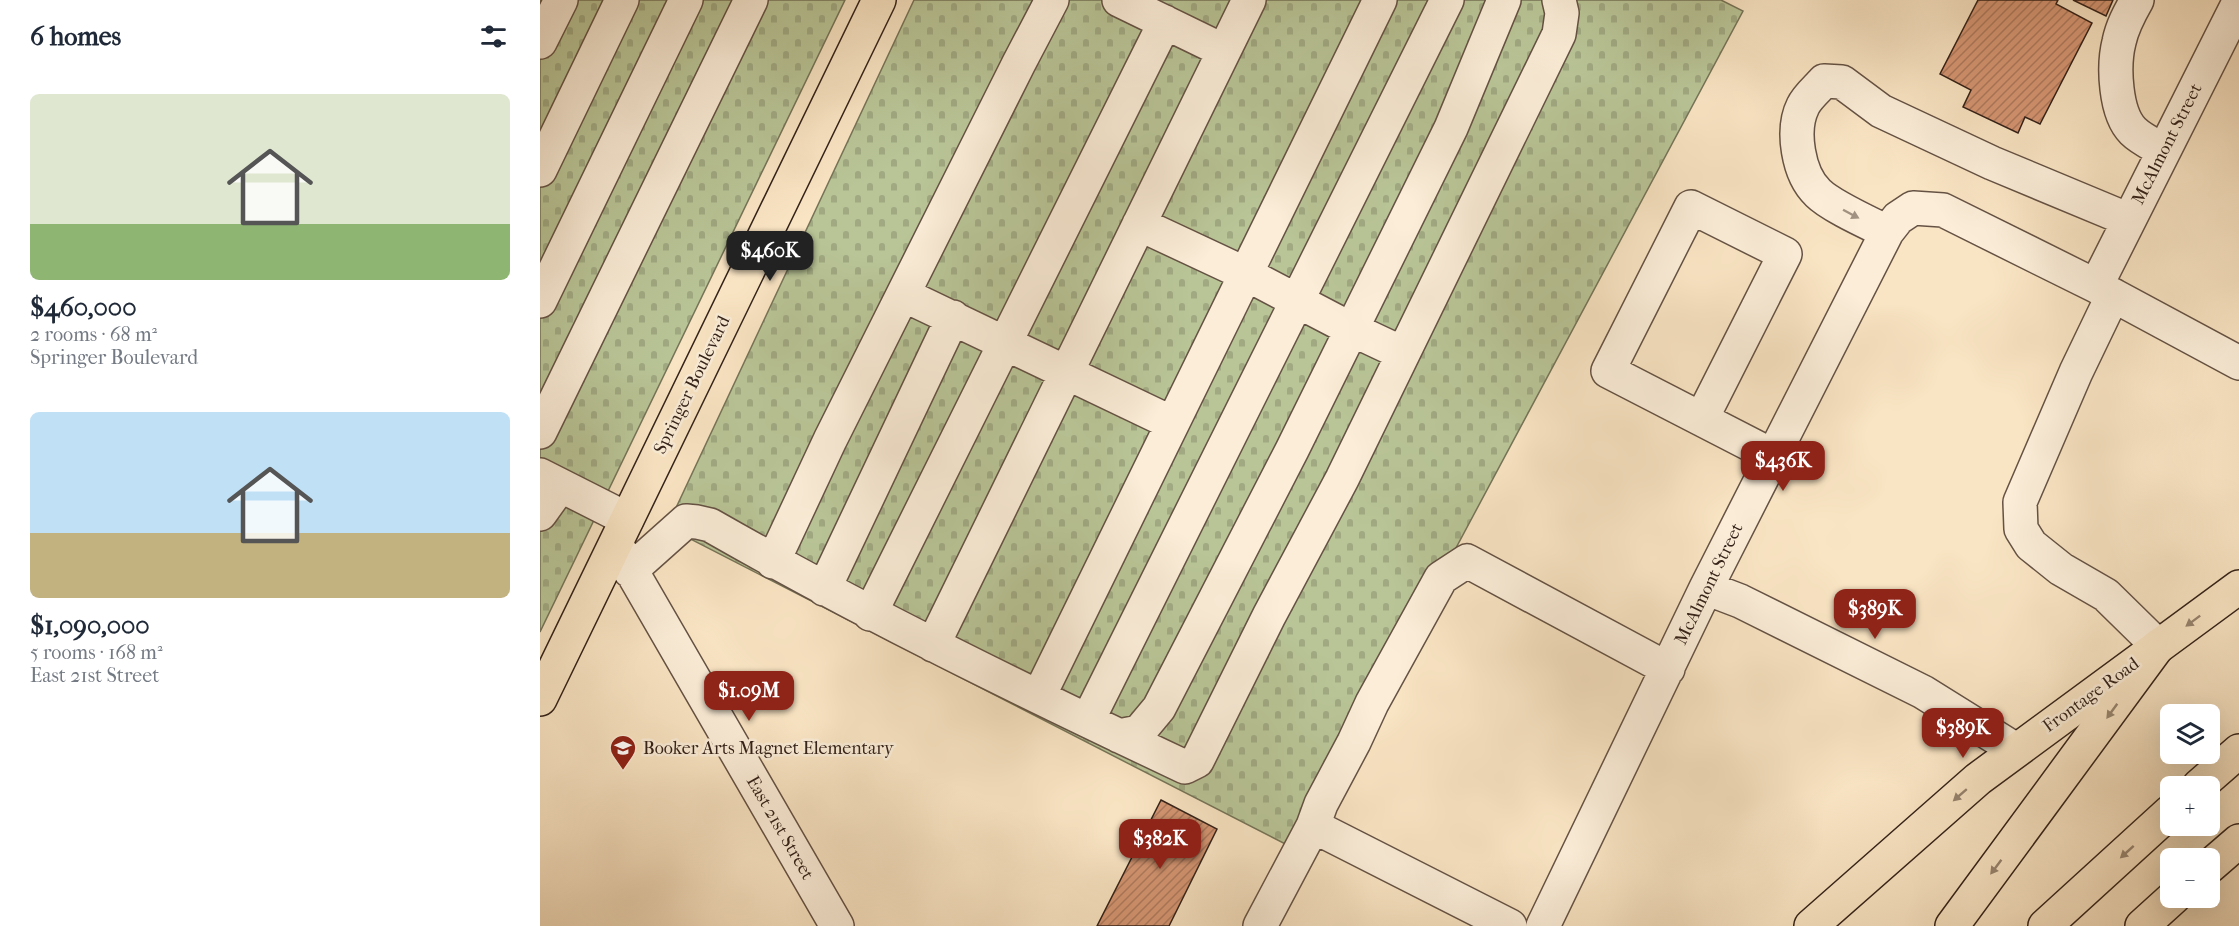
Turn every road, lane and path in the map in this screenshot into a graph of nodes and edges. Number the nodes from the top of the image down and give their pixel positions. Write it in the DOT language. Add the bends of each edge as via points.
graph roads {
  1 [pos="561,0"];
  2 [pos="622,0"];
  3 [pos="686,0"];
  4 [pos="751,0"];
  5 [pos="879,0"];
  6 [pos="1052,0"];
  7 [pos="1119,0"];
  8 [pos="1249,0"];
  9 [pos="1380,0"];
  10 [pos="1447,0"];
  11 [pos="1504,0"];
  12 [pos="1559,0"];
  13 [pos="2137,0"];
  14 [pos="2239,2"];
  15 [pos="1165,22"];
  16 [pos="540,42"];
  17 [pos="1224,51"];
  18 [pos="2164,150"];
  19 [pos="540,170"];
  20 [pos="2129,220"];
  21 [pos="1139,224"];
  22 [pos="1887,232"];
  23 [pos="1246,274"];
  24 [pos="2104,291"];
  25 [pos="904,295"];
  26 [pos="540,301"];
  27 [pos="1298,301"];
  28 [pos="953,317"];
  29 [pos="1351,329"];
  30 [pos="1006,342"];
  31 [pos="1402,353"];
  32 [pos="2239,363"];
  33 [pos="1066,372"];
  34 [pos="1702,418"];
  35 [pos="1172,423"];
  36 [pos="540,432"];
  37 [pos="1773,456"];
  38 [pos="550,480"];
  39 [pos="540,514"];
  40 [pos="624,544"];
  41 [pos="773,562"];
  42 [pos="2235,584"];
  43 [pos="1706,588"];
  44 [pos="824,589"];
  45 [pos="870,614"];
  46 [pos="933,645"];
  47 [pos="2158,646"];
  48 [pos="1668,669"];
  49 [pos="1039,696"];
  50 [pos="540,699"];
  51 [pos="1088,720"];
  52 [pos="1119,736"];
  53 [pos="2016,750"];
  54 [pos="2239,751"];
  55 [pos="2210,776"];
  56 [pos="2160,821"];
  57 [pos="1312,826"];
  58 [pos="2239,841"];
  59 [pos="2220,857"];
  60 [pos="2162,908"];
  61 [pos="837,926"];
  62 [pos="1260,926"];
  63 [pos="1510,926"];
  64 [pos="1543,926"];
  65 [pos="1811,926"];
  66 [pos="1952,926"];
  67 [pos="2045,926"];
  68 [pos="2142,926"];
  1 -- 16 [label="street"];
  2 -- 19 [label="street"];
  3 -- 26 [label="street"];
  4 -- 36 [label="street"];
  5 -- 40 [label="main road, Springer Boulevard"];
  6 -- 25 [label="street"];
  7 -- 15 [label="street"];
  8 -- 17 [label="street"];
  9 -- 23 [label="street"];
  10 -- 27 [label="street"];
  11 -- 29 [label="street" via="1451,128"];
  12 -- 31 [label="street" via="1559,34"];
  13 -- 18 [label="street" via="2118,45 2116,86 2126,122 2134,132"];
  14 -- 18 [label="street, McAlmont Street"];
  15 -- 17 [label="street"];
  15 -- 30 [label="street"];
  17 -- 21 [label="street"];
  18 -- 20 [label="street, McAlmont Street"];
  20 -- 22 [label="street, one-way" via="1881,111 1842,82 1824,81 1803,105 1797,133 1802,166 1818,193"];
  20 -- 24 [label="street, McAlmont Street"];
  21 -- 23 [label="street"];
  21 -- 33 [label="street"];
  22 -- 24 [label="street, McAlmont Street" via="1913,208 1943,210"];
  22 -- 37 [label="street, McAlmont Street"];
  23 -- 27 [label="street"];
  23 -- 35 [label="street"];
  24 -- 32 [label="street"];
  24 -- 47 [label="street" via="2076,372 2020,502 2021,529 2031,545 2061,569 2106,595"];
  25 -- 28 [label="street"];
  25 -- 41 [label="street"];
  27 -- 29 [label="street"];
  27 -- 51 [label="street"];
  28 -- 30 [label="street"];
  28 -- 44 [label="street"];
  29 -- 31 [label="street"];
  29 -- 52 [label="street" via="1159,708 1139,732"];
  30 -- 33 [label="street"];
  30 -- 45 [label="street"];
  31 -- 52 [label="street" via="1197,761 1185,766"];
  33 -- 35 [label="street"];
  33 -- 46 [label="street"];
  34 -- 34 [label="street" via="1608,371 1691,207 1785,254"];
  34 -- 37 [label="street"];
  35 -- 49 [label="street"];
  37 -- 43 [label="street, McAlmont Street"];
  38 -- 39 [label="street"];
  38 -- 40 [label="street"];
  40 -- 41 [label="street" via="686,521 698,522"];
  40 -- 50 [label="main road, Springer Boulevard"];
  40 -- 61 [label="street, East 21st Street"];
  41 -- 44 [label="street"];
  42 -- 47 [label="main road, Frontage Road, one-way"];
  43 -- 48 [label="street, McAlmont Street"];
  43 -- 53 [label="street" via="1923,692"];
  44 -- 45 [label="street"];
  45 -- 46 [label="street"];
  46 -- 49 [label="street"];
  47 -- 53 [label="main road, Frontage Road"];
  47 -- 66 [label="main road, one-way"];
  48 -- 57 [label="street" via="1467,561 1441,578 1372,703"];
  48 -- 64 [label="street, McAlmont Street"];
  49 -- 51 [label="street"];
  51 -- 52 [label="street"];
  53 -- 65 [label="main road, Frontage Road, one-way"];
  54 -- 55 [label="main road"];
  56 -- 67 [label="main road, one-way"];
  57 -- 62 [label="street"];
  57 -- 63 [label="street"];
  58 -- 59 [label="main road"];
  60 -- 68 [label="main road"];
}
